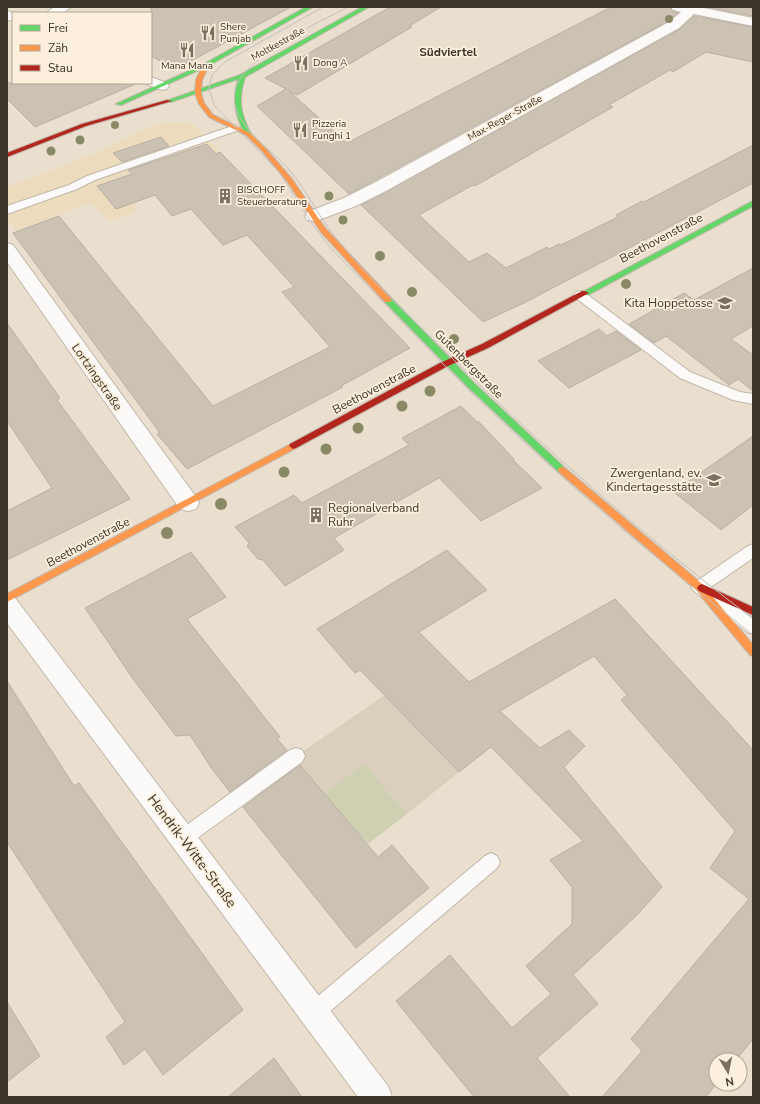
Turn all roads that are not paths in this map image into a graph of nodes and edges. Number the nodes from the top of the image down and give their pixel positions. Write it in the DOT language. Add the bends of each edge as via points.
graph roads {
  1 [pos="64,7"];
  2 [pos="310,7"];
  3 [pos="366,7"];
  4 [pos="684,8"];
  5 [pos="55,12"];
  6 [pos="753,22"];
  7 [pos="206,65"];
  8 [pos="242,76"];
  9 [pos="157,84"];
  10 [pos="198,92"];
  11 [pos="153,107"];
  12 [pos="172,110"];
  13 [pos="198,114"];
  14 [pos="211,116"];
  15 [pos="84,125"];
  16 [pos="235,128"];
  17 [pos="248,134"];
  18 [pos="7,156"];
  19 [pos="753,203"];
  20 [pos="7,210"];
  21 [pos="313,216"];
  22 [pos="7,249"];
  23 [pos="580,295"];
  24 [pos="449,362"];
  25 [pos="753,399"];
  26 [pos="188,503"];
  27 [pos="753,550"];
  28 [pos="699,587"];
  29 [pos="7,598"];
  30 [pos="7,605"];
  31 [pos="753,611"];
  32 [pos="753,627"];
  33 [pos="753,652"];
  34 [pos="296,756"];
  35 [pos="183,838"];
  36 [pos="491,862"];
  37 [pos="313,1013"];
  38 [pos="377,1097"];
  1 -- 5 [label="street"];
  2 -- 7 [label="street, Moltkestraße"];
  3 -- 8 [label="street, Moltkestraße"];
  4 -- 6 [label="street"];
  4 -- 21 [label="street, Max-Reger-Straße" via="674,25 380,187"];
  7 -- 9 [label="street, Moltkestraße"];
  7 -- 10 [label="street" via="199,80"];
  8 -- 10 [label="street, Moltkestraße"];
  8 -- 17 [label="street, Gutenbergstraße" via="235,103"];
  9 -- 15 [label="street, Moltkestraße"];
  10 -- 11 [label="street, Moltkestraße"];
  10 -- 14 [label="street, Gutenbergstraße" via="201,103"];
  11 -- 12 [label="street"];
  11 -- 15 [label="street, Moltkestraße"];
  13 -- 14 [label="street, Gutenbergstraße"];
  14 -- 16 [label="street, Gutenbergstraße"];
  15 -- 18 [label="street, Moltkestraße"];
  16 -- 17 [label="street, Gutenbergstraße"];
  16 -- 20 [label="lane"];
  17 -- 21 [label="street, Gutenbergstraße" via="284,171"];
  19 -- 23 [label="street, Beethovenstraße"];
  21 -- 24 [label="street, Gutenbergstraße" via="334,244"];
  22 -- 26 [label="street, Lortzingstraße"];
  23 -- 24 [label="street, Beethovenstraße" via="485,346"];
  23 -- 25 [label="lane" via="685,375 738,397"];
  24 -- 26 [label="street, Beethovenstraße"];
  24 -- 28 [label="street, Gutenbergstraße" via="534,445"];
  26 -- 29 [label="street, Beethovenstraße"];
  27 -- 28 [label="lane"];
  28 -- 31 [label="street, Gutenbergstraße"];
  28 -- 32 [label="lane"];
  28 -- 33 [label="street, Gutenbergstraße"];
  30 -- 35 [label="street, Hendrik-Witte-Straße"];
  34 -- 35 [label="lane"];
  35 -- 37 [label="street, Hendrik-Witte-Straße"];
  36 -- 37 [label="lane"];
  37 -- 38 [label="street, Hendrik-Witte-Straße"];
}
